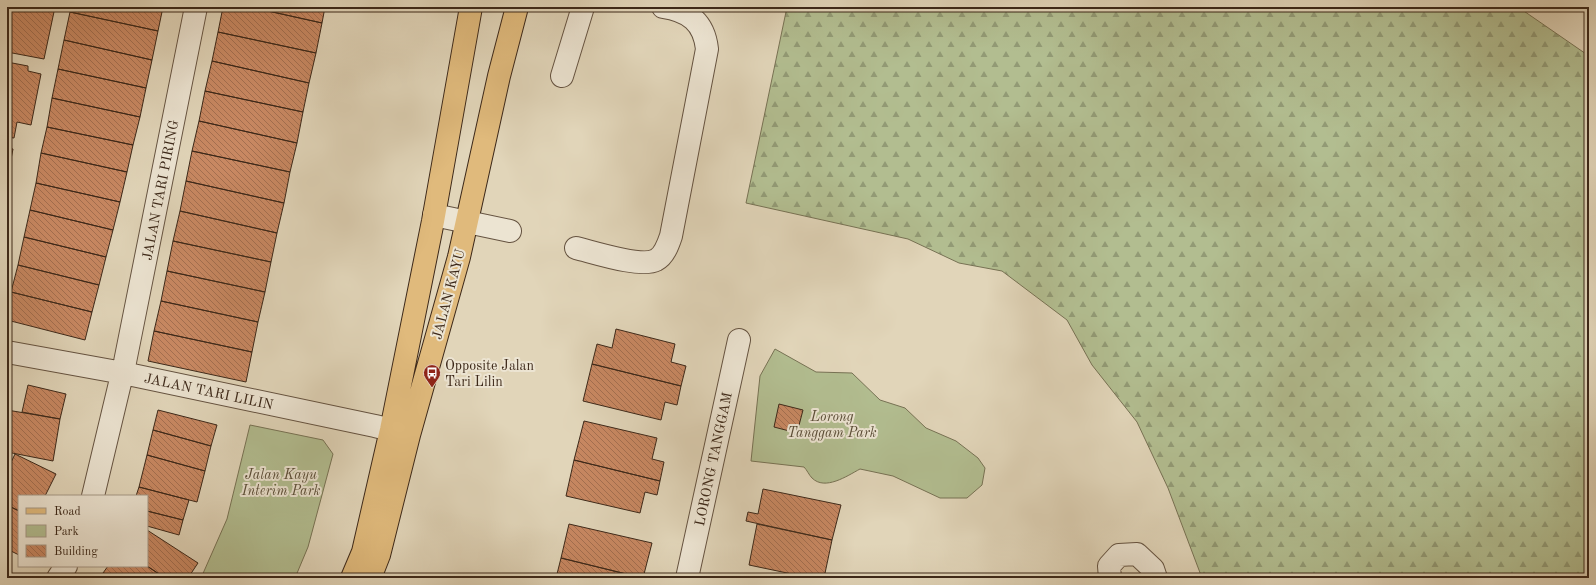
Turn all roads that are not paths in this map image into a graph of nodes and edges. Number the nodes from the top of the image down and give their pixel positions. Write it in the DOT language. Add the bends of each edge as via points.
graph roads {
  1 [pos="196,7"];
  2 [pos="471,7"];
  3 [pos="517,7"];
  4 [pos="583,7"];
  5 [pos="663,7"];
  6 [pos="562,76"];
  7 [pos="434,215"];
  8 [pos="466,222"];
  9 [pos="510,231"];
  10 [pos="576,248"];
  11 [pos="739,340"];
  12 [pos="7,352"];
  13 [pos="123,373"];
  14 [pos="400,433"];
  15 [pos="93,495"];
  16 [pos="65,567"];
  17 [pos="58,578"];
  18 [pos="352,578"];
  19 [pos="370,578"];
  20 [pos="687,578"];
  21 [pos="1110,578"];
  22 [pos="1156,578"];
  1 -- 13 [label="street, JALAN TARI PIRING"];
  2 -- 7 [label="main road, JALAN KAYU"];
  3 -- 8 [label="main road, JALAN KAYU"];
  4 -- 6 [label="street"];
  5 -- 10 [label="street" via="680,11 696,20 704,33 707,49 670,236 665,250 657,260 644,263"];
  7 -- 8 [label="street"];
  7 -- 14 [label="main road, JALAN KAYU"];
  8 -- 9 [label="street"];
  8 -- 14 [label="main road, JALAN KAYU" via="459,257"];
  11 -- 20 [label="street, LORONG TANGGAM"];
  12 -- 13 [label="street, JALAN TARI LILIN"];
  13 -- 14 [label="street, JALAN TARI LILIN"];
  13 -- 15 [label="street, JALAN TARI PIRING"];
  14 -- 18 [label="main road, JALAN KAYU" via="363,552"];
  14 -- 19 [label="main road, JALAN KAYU" via="379,555"];
  16 -- 17 [label="street"];
  21 -- 22 [label="street" via="1109,566 1119,555 1137,554 1153,569"];
}
